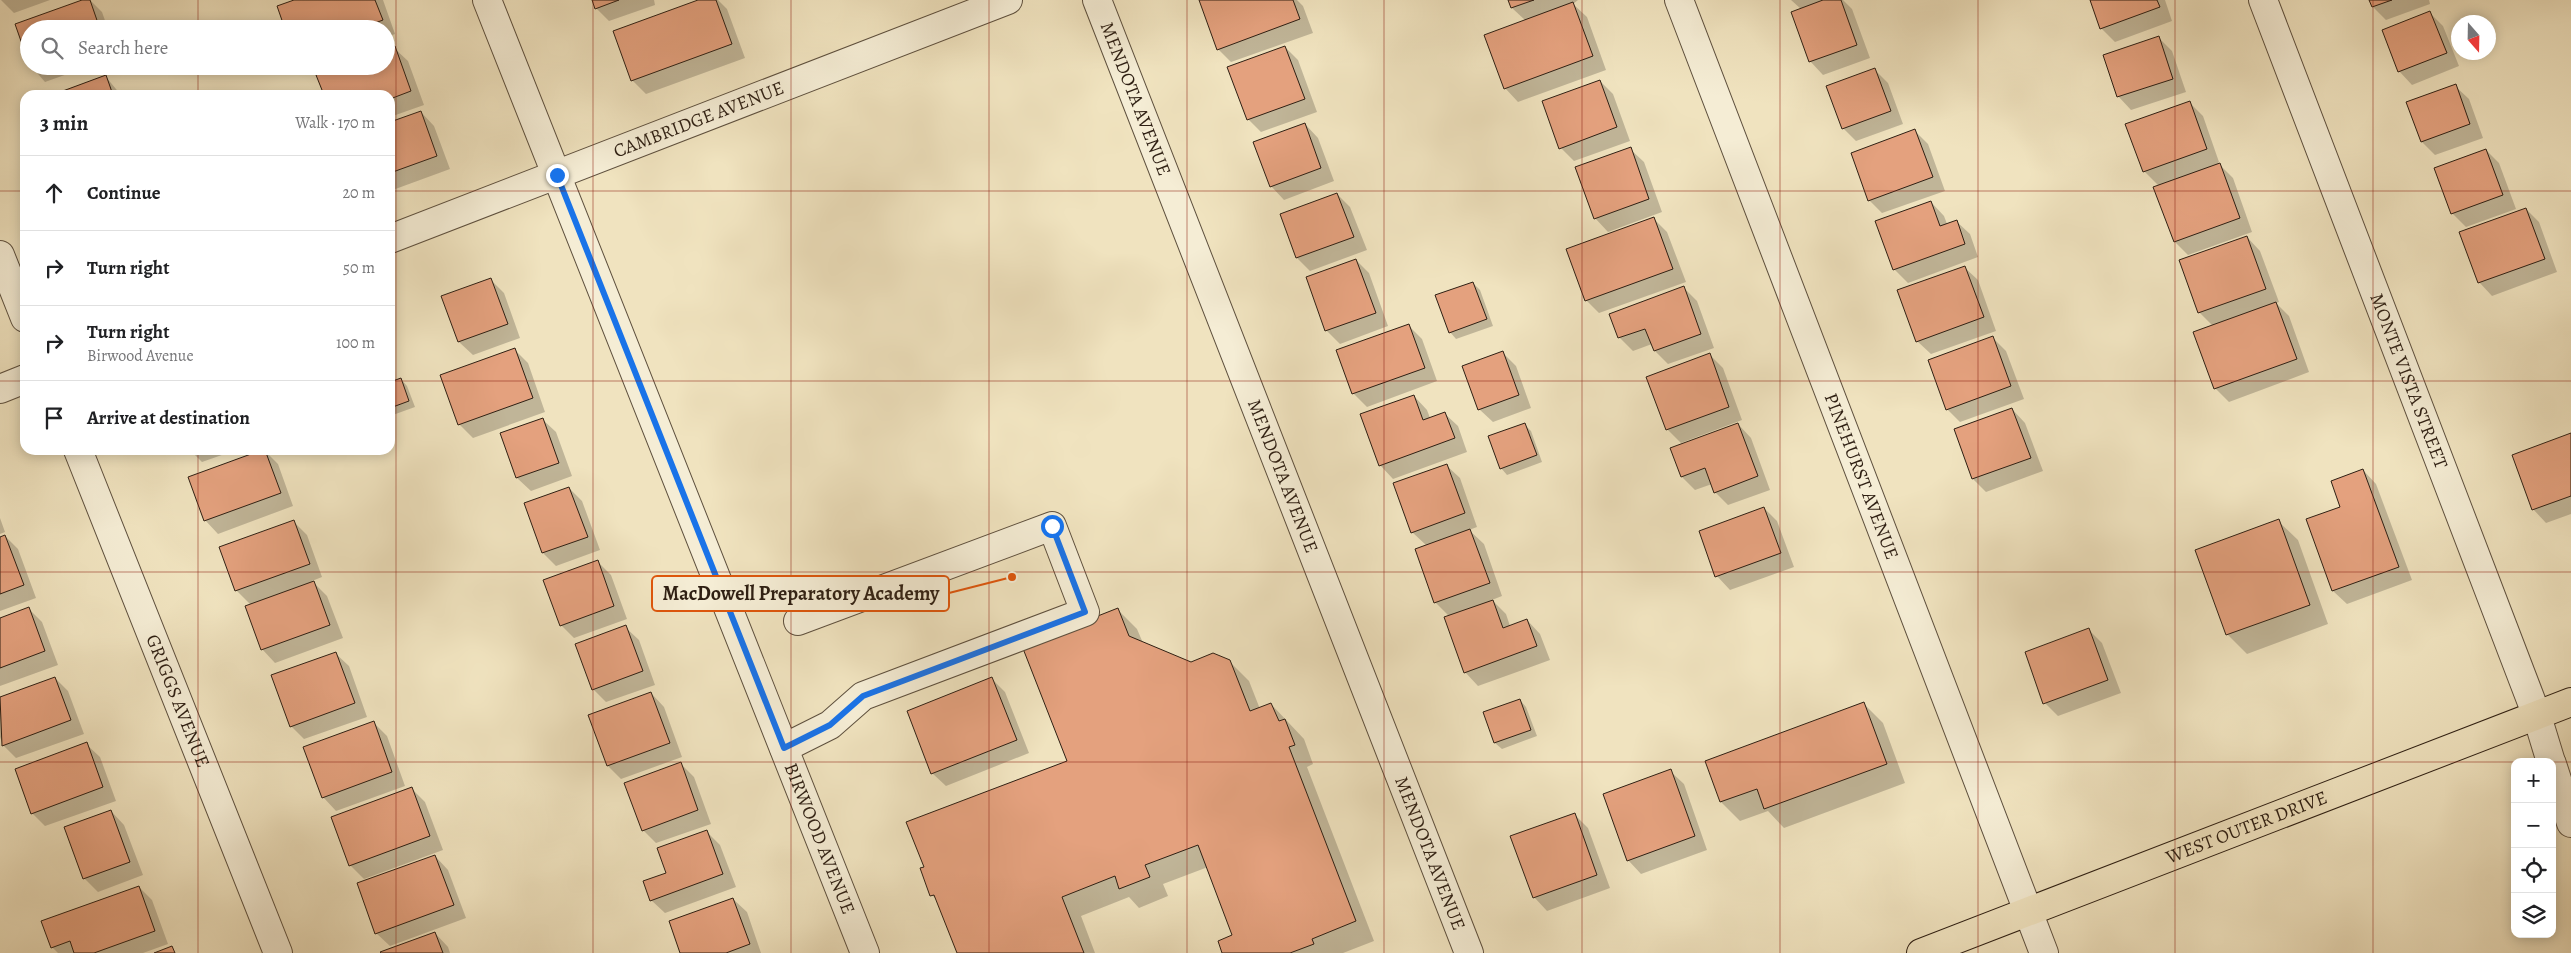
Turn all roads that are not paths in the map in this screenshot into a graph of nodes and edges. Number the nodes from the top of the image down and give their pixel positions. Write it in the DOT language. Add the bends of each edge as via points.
graph roads {
  1 [pos="486,0"];
  2 [pos="1008,0"];
  3 [pos="1097,0"];
  4 [pos="1679,0"];
  5 [pos="2263,0"];
  6 [pos="557,175"];
  7 [pos="395,237"];
  8 [pos="0,255"];
  9 [pos="20,305"];
  10 [pos="20,381"];
  11 [pos="0,389"];
  12 [pos="80,455"];
  13 [pos="798,621"];
  14 [pos="2571,702"];
  15 [pos="2537,716"];
  16 [pos="784,748"];
  17 [pos="2550,758"];
  18 [pos="2556,776"];
  19 [pos="2571,823"];
  20 [pos="2029,911"];
  21 [pos="278,953"];
  22 [pos="865,953"];
  23 [pos="1469,953"];
  24 [pos="1921,953"];
  25 [pos="2044,953"];
  1 -- 6 [label="street, BIRWOOD AVENUE"];
  2 -- 6 [label="street, CAMBRIDGE AVENUE"];
  3 -- 23 [label="street, MENDOTA AVENUE"];
  4 -- 20 [label="street, PINEHURST AVENUE"];
  5 -- 15 [label="street, MONTE VISTA STREET"];
  6 -- 7 [label="street, CAMBRIDGE AVENUE"];
  6 -- 16 [label="street, BIRWOOD AVENUE"];
  8 -- 9 [label="street"];
  10 -- 11 [label="street"];
  12 -- 21 [label="street, GRIGGS AVENUE"];
  13 -- 16 [label="street" via="1052,526 1085,612 863,696 830,725"];
  14 -- 15 [label="main road, WEST OUTER DRIVE"];
  15 -- 17 [label="street, MONTE VISTA STREET"];
  15 -- 20 [label="main road, WEST OUTER DRIVE"];
  16 -- 22 [label="street, BIRWOOD AVENUE"];
  18 -- 19 [label="street, MONTE VISTA STREET"];
  20 -- 24 [label="main road, WEST OUTER DRIVE"];
  20 -- 25 [label="street, PINEHURST AVENUE"];
}
